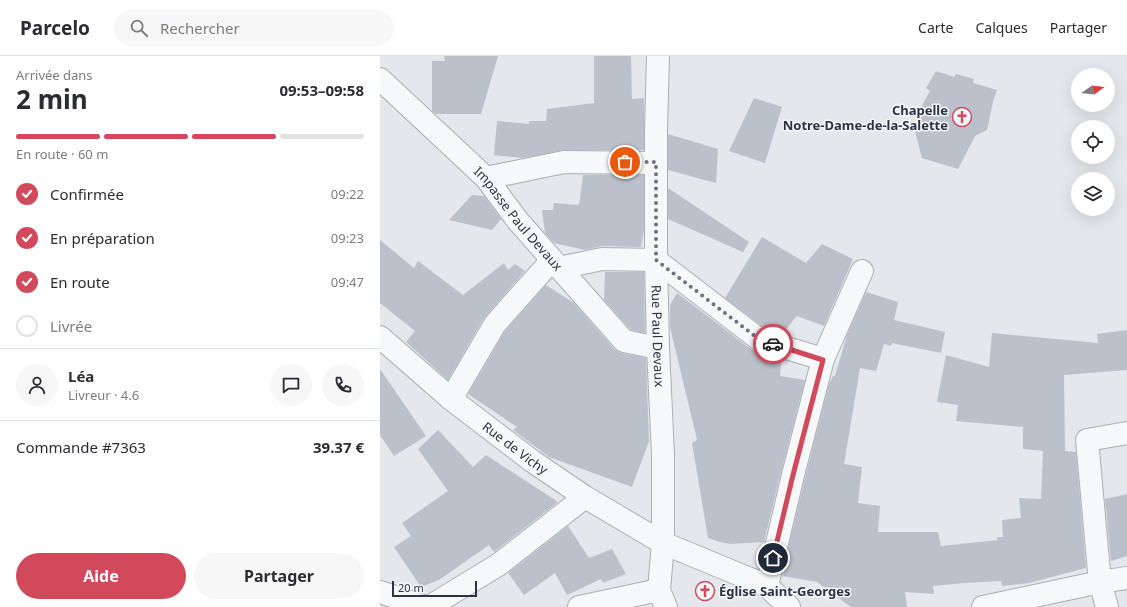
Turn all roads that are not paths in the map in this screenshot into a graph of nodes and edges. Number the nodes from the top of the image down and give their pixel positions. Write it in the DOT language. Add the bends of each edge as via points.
graph roads {
  1 [pos="658,56"];
  2 [pos="380,79"];
  3 [pos="656,162"];
  4 [pos="486,178"];
  5 [pos="656,260"];
  6 [pos="556,264"];
  7 [pos="862,271"];
  8 [pos="380,337"];
  9 [pos="658,348"];
  10 [pos="823,360"];
  11 [pos="451,399"];
  12 [pos="1127,433"];
  13 [pos="585,497"];
  14 [pos="663,543"];
  15 [pos="1127,578"];
  16 [pos="1100,582"];
  17 [pos="767,586"];
  18 [pos="380,592"];
  19 [pos="662,599"];
  20 [pos="608,604"];
  21 [pos="425,607"];
  22 [pos="429,607"];
  23 [pos="579,607"];
  24 [pos="789,607"];
  25 [pos="983,607"];
  26 [pos="1107,607"];
  1 -- 3 [label="street, Rue Paul Devaux"];
  2 -- 4 [label="street, Impasse Paul Devaux"];
  3 -- 4 [label="street" via="564,162"];
  3 -- 5 [label="street, Rue Paul Devaux"];
  4 -- 6 [label="street, Impasse Paul Devaux" via="518,221"];
  5 -- 6 [label="street" via="602,259"];
  5 -- 9 [label="street, Rue Paul Devaux"];
  5 -- 10 [label="street" via="760,340"];
  6 -- 9 [label="street, Impasse Paul Devaux" via="624,341"];
  6 -- 11 [label="street" via="495,324"];
  7 -- 10 [label="street"];
  8 -- 11 [label="street, Rue de Vichy"];
  9 -- 14 [label="street, Rue Paul Devaux" via="663,455"];
  10 -- 17 [label="street"];
  11 -- 13 [label="street, Rue de Vichy" via="532,461"];
  12 -- 16 [label="street" via="1087,440"];
  13 -- 14 [label="street, Rue de Vichy"];
  13 -- 22 [label="street" via="498,565"];
  14 -- 17 [label="street, Rue de Vichy"];
  14 -- 19 [label="street, Rue Paul Devaux"];
  15 -- 16 [label="street"];
  16 -- 25 [label="street"];
  16 -- 26 [label="street"];
  17 -- 24 [label="street"];
  18 -- 21 [label="street"];
  19 -- 20 [label="street"];
  20 -- 23 [label="street"];
}
